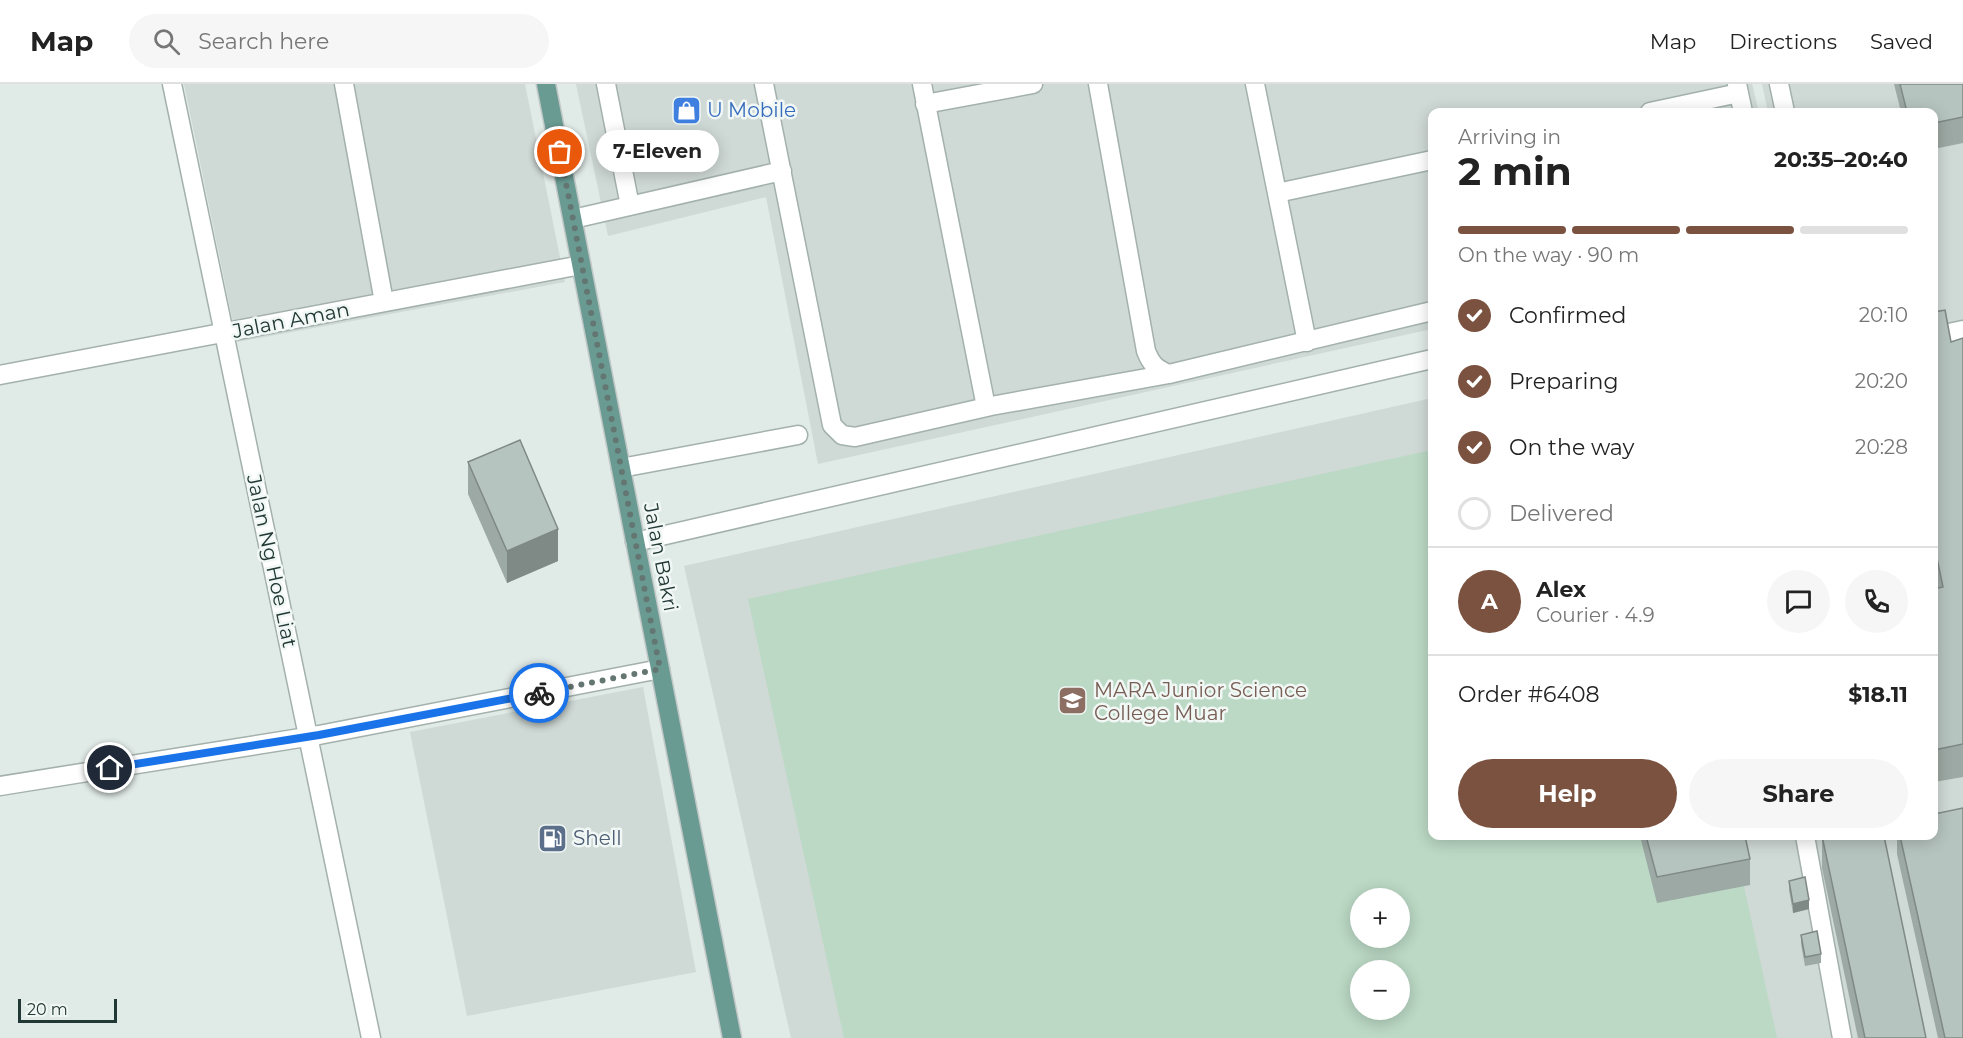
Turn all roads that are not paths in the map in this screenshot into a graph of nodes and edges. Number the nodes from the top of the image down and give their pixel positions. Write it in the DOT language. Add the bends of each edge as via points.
graph roads {
  1 [pos="172,84"];
  2 [pos="344,84"];
  3 [pos="546,84"];
  4 [pos="606,84"];
  5 [pos="764,84"];
  6 [pos="922,84"];
  7 [pos="1034,84"];
  8 [pos="1098,84"];
  9 [pos="1255,84"];
  10 [pos="1779,84"];
  11 [pos="1738,88"];
  12 [pos="926,104"];
  13 [pos="1665,108"];
  14 [pos="1742,108"];
  15 [pos="1784,108"];
  16 [pos="1428,161"];
  17 [pos="782,171"];
  18 [pos="1277,194"];
  19 [pos="630,206"];
  20 [pos="573,219"];
  21 [pos="581,265"];
  22 [pos="384,302"];
  23 [pos="1428,312"];
  24 [pos="1963,330"];
  25 [pos="224,333"];
  26 [pos="1938,335"];
  27 [pos="1307,342"];
  28 [pos="1428,360"];
  29 [pos="1169,374"];
  30 [pos="0,375"];
  31 [pos="986,407"];
  32 [pos="798,435"];
  33 [pos="621,468"];
  34 [pos="635,542"];
  35 [pos="660,669"];
  36 [pos="314,736"];
  37 [pos="0,786"];
  38 [pos="1806,840"];
  39 [pos="371,1038"];
  40 [pos="732,1038"];
  41 [pos="1842,1038"];
  1 -- 25 [label="street, Jalan Ng Hoe Liat"];
  2 -- 22 [label="street"];
  3 -- 20 [label="main road, Jalan Bakri"];
  4 -- 19 [label="street"];
  5 -- 17 [label="street"];
  6 -- 12 [label="street"];
  7 -- 12 [label="street"];
  8 -- 29 [label="street" via="1146,351 1151,363"];
  9 -- 18 [label="street"];
  10 -- 15 [label="street"];
  11 -- 13 [label="street"];
  11 -- 14 [label="street"];
  12 -- 31 [label="street"];
  16 -- 18 [label="street"];
  17 -- 19 [label="street"];
  17 -- 31 [label="street" via="832,425 842,435 855,437"];
  18 -- 27 [label="street"];
  19 -- 20 [label="street"];
  20 -- 21 [label="main road, Jalan Bakri"];
  21 -- 22 [label="street, Jalan Aman"];
  21 -- 33 [label="main road, Jalan Bakri"];
  22 -- 25 [label="street, Jalan Aman"];
  23 -- 27 [label="street"];
  24 -- 26 [label="street"];
  25 -- 30 [label="street, Jalan Aman"];
  25 -- 36 [label="street, Jalan Ng Hoe Liat"];
  27 -- 29 [label="street"];
  28 -- 34 [label="street"];
  29 -- 31 [label="street"];
  32 -- 33 [label="street"];
  33 -- 34 [label="main road, Jalan Bakri"];
  34 -- 35 [label="main road, Jalan Bakri"];
  35 -- 36 [label="street"];
  35 -- 40 [label="main road, Jalan Bakri"];
  36 -- 37 [label="street"];
  36 -- 39 [label="street, Jalan Ng Hoe Liat"];
  38 -- 41 [label="street"];
}
